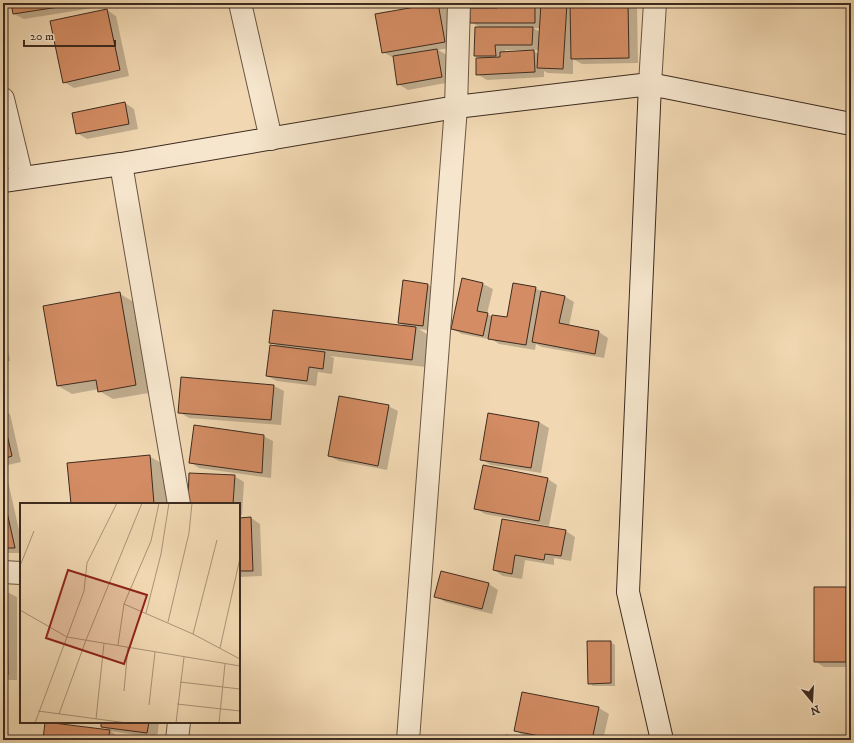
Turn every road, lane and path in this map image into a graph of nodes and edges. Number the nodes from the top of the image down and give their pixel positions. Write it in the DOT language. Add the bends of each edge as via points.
graph roads {
  1 [pos="240,3"];
  2 [pos="460,3"];
  3 [pos="655,3"];
  4 [pos="650,84"];
  5 [pos="3,99"];
  6 [pos="456,107"];
  7 [pos="851,124"];
  8 [pos="271,139"];
  9 [pos="121,164"];
  10 [pos="12,180"];
  11 [pos="179,503"];
  12 [pos="3,572"];
  13 [pos="20,573"];
  14 [pos="178,723"];
  15 [pos="176,740"];
  16 [pos="408,740"];
  17 [pos="662,740"];
  1 -- 8 [label="street"];
  2 -- 6 [label="street"];
  3 -- 4 [label="street"];
  4 -- 6 [label="street"];
  4 -- 7 [label="street"];
  4 -- 17 [label="street" via="628,592"];
  5 -- 10 [label="street"];
  6 -- 8 [label="street"];
  6 -- 16 [label="street"];
  8 -- 9 [label="street"];
  9 -- 10 [label="street"];
  9 -- 11 [label="street"];
  12 -- 13 [label="street"];
  14 -- 15 [label="street"];
}
